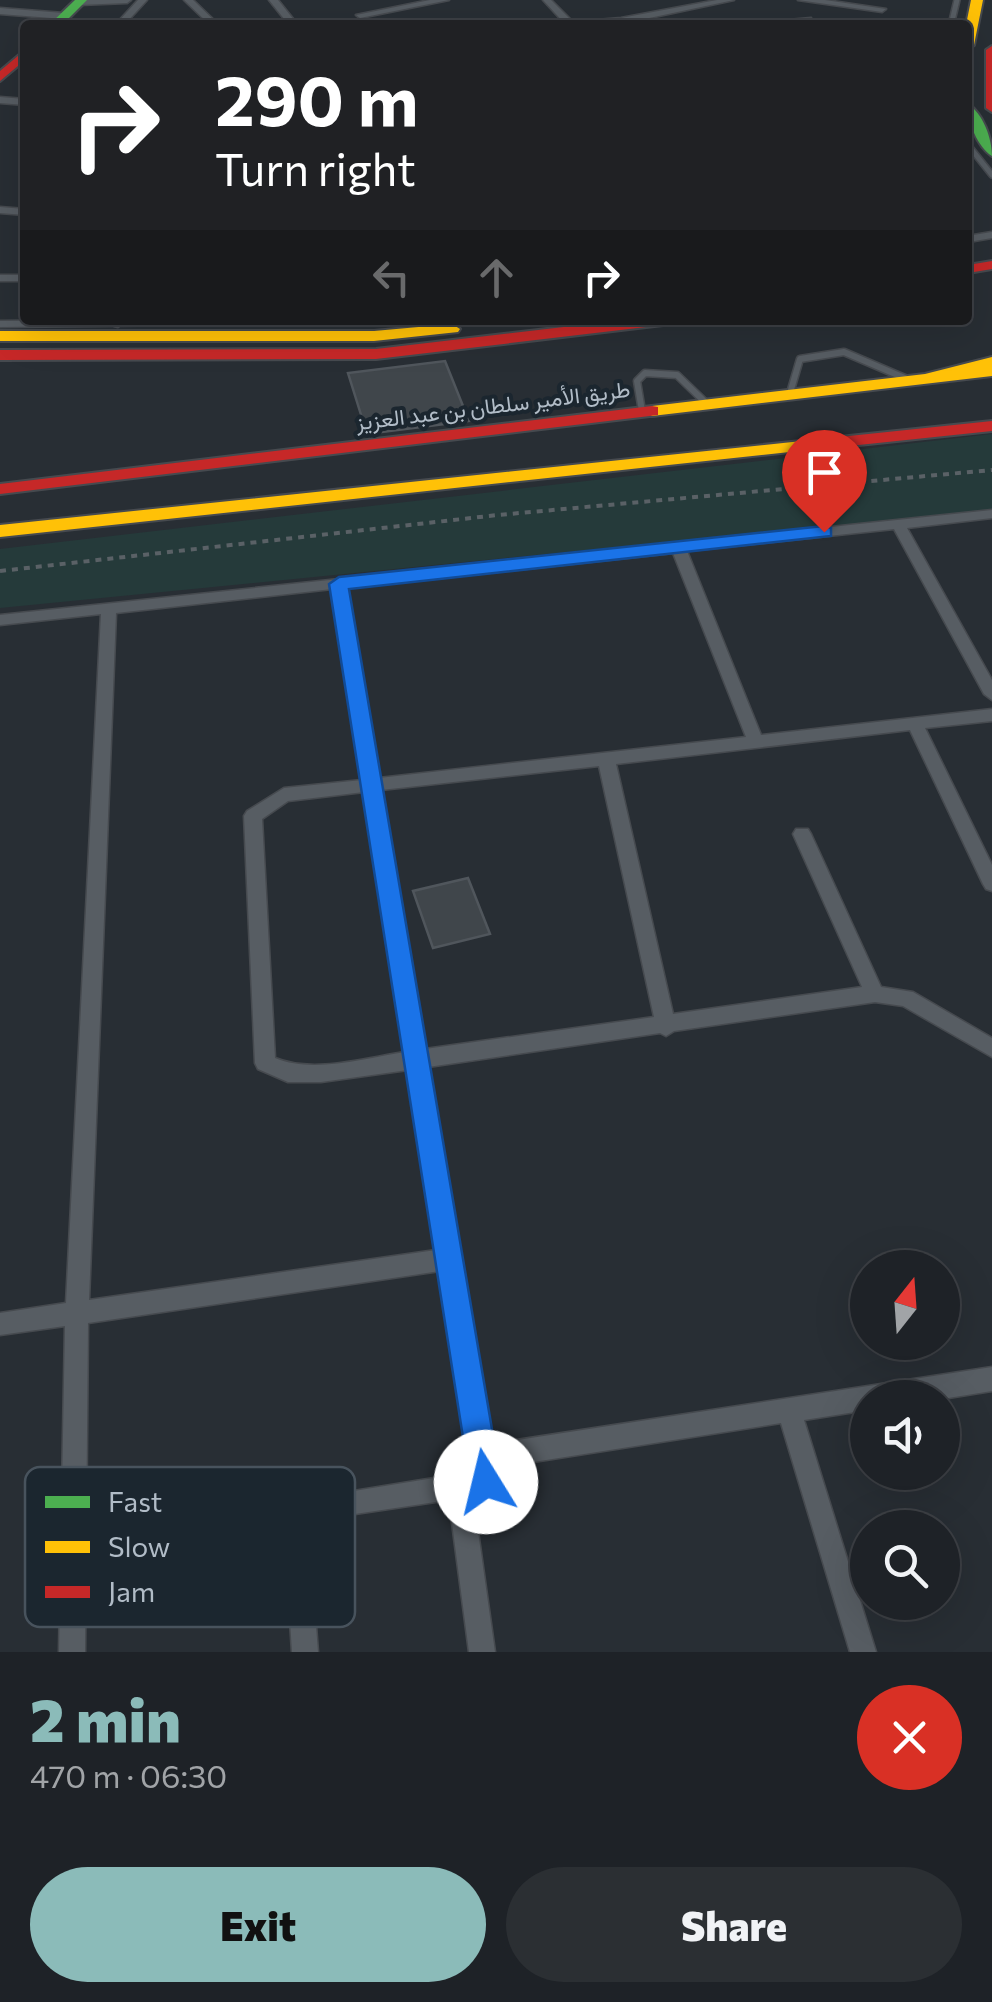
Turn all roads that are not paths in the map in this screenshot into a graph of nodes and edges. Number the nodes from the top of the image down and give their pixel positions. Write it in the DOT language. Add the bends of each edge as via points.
graph roads {
  1 [pos="126,0"];
  2 [pos="143,0"];
  3 [pos="188,0"];
  4 [pos="272,0"];
  5 [pos="445,0"];
  6 [pos="548,0"];
  7 [pos="730,0"];
  8 [pos="802,0"];
  9 [pos="977,0"];
  10 [pos="816,2"];
  11 [pos="883,4"];
  12 [pos="0,11"];
  13 [pos="70,11"];
  14 [pos="124,20"];
  15 [pos="210,20"];
  16 [pos="290,20"];
  17 [pos="365,20"];
  18 [pos="565,20"];
  19 [pos="634,20"];
  20 [pos="972,25"];
  21 [pos="992,50"];
  22 [pos="992,108"];
  23 [pos="977,143"];
  24 [pos="992,174"];
  25 [pos="444,325"];
  26 [pos="621,325"];
  27 [pos="0,336"];
  28 [pos="0,354"];
  29 [pos="992,362"];
  30 [pos="992,371"];
  31 [pos="913,378"];
  32 [pos="992,384"];
  33 [pos="790,393"];
  34 [pos="706,404"];
  35 [pos="642,411"];
  36 [pos="992,411"];
  37 [pos="567,421"];
  38 [pos="992,426"];
  39 [pos="566,470"];
  40 [pos="0,489"];
  41 [pos="992,514"];
  42 [pos="898,524"];
  43 [pos="0,532"];
  44 [pos="678,548"];
  45 [pos="339,584"];
  46 [pos="109,608"];
  47 [pos="0,620"];
  48 [pos="992,694"];
  49 [pos="992,715"];
  50 [pos="914,724"];
  51 [pos="756,742"];
  52 [pos="606,758"];
  53 [pos="373,784"];
  54 [pos="802,834"];
  55 [pos="992,884"];
  56 [pos="874,994"];
  57 [pos="666,1027"];
  58 [pos="992,1048"];
  59 [pos="418,1061"];
  60 [pos="450,1258"];
  61 [pos="77,1312"];
  62 [pos="0,1324"];
  63 [pos="992,1379"];
  64 [pos="960,1384"];
  65 [pos="850,1401"];
  66 [pos="790,1410"];
  67 [pos="482,1458"];
  68 [pos="75,1467"];
  69 [pos="459,1486"];
  70 [pos="355,1502"];
  71 [pos="72,1627"];
  72 [pos="303,1627"];
  73 [pos="72,1652"];
  74 [pos="305,1652"];
  75 [pos="482,1652"];
  76 [pos="863,1652"];
  1 -- 13 [label="street"];
  2 -- 14 [label="street"];
  3 -- 15 [label="street"];
  4 -- 16 [label="street"];
  5 -- 17 [label="street" via="356,11"];
  6 -- 18 [label="street"];
  7 -- 19 [label="street"];
  8 -- 10 [label="street"];
  9 -- 20 [label="main road"];
  10 -- 11 [label="street"];
  12 -- 13 [label="street"];
  21 -- 22 [label="main road"];
  23 -- 24 [label="lane"];
  25 -- 27 [label="main road" via="374,336"];
  26 -- 28 [label="main road" via="376,354"];
  29 -- 31 [label="main road"];
  30 -- 31 [label="main road, طريق الأمير سلطان بن عبد العزيز"];
  31 -- 33 [label="main road, طريق الأمير سلطان بن عبد العزيز"];
  31 -- 33 [label="lane" via="834,351 800,359"];
  32 -- 37 [label="main road"];
  33 -- 34 [label="main road, طريق الأمير سلطان بن عبد العزيز"];
  34 -- 35 [label="main road, طريق الأمير سلطان بن عبد العزيز"];
  34 -- 35 [label="lane" via="676,375 645,373 637,381"];
  35 -- 37 [label="main road, طريق الأمير سلطان بن عبد العزيز"];
  36 -- 39 [label="main road" via="740,439"];
  37 -- 40 [label="main road, طريق الأمير سلطان بن عبد العزيز"];
  38 -- 39 [label="main road"];
  39 -- 43 [label="main road"];
  41 -- 42 [label="street"];
  42 -- 44 [label="street"];
  42 -- 48 [label="street"];
  44 -- 45 [label="street"];
  44 -- 51 [label="street"];
  45 -- 46 [label="street"];
  45 -- 53 [label="street"];
  46 -- 47 [label="street"];
  46 -- 61 [label="street"];
  49 -- 50 [label="street"];
  50 -- 51 [label="street"];
  50 -- 55 [label="street"];
  51 -- 52 [label="street"];
  52 -- 53 [label="street"];
  52 -- 57 [label="street"];
  53 -- 59 [label="street"];
  53 -- 59 [label="street" via="284,795 253,816 265,1063 288,1073"];
  54 -- 56 [label="street"];
  56 -- 57 [label="street"];
  56 -- 58 [label="street" via="906,998"];
  57 -- 59 [label="street"];
  59 -- 60 [label="street"];
  60 -- 61 [label="street"];
  60 -- 67 [label="street"];
  61 -- 62 [label="street"];
  61 -- 68 [label="street"];
  63 -- 64 [label="street"];
  65 -- 66 [label="street"];
  66 -- 67 [label="street"];
  66 -- 76 [label="street"];
  67 -- 69 [label="street" via="486,1482"];
  69 -- 70 [label="street"];
  69 -- 75 [label="street"];
  71 -- 73 [label="street"];
  72 -- 74 [label="street"];
}
